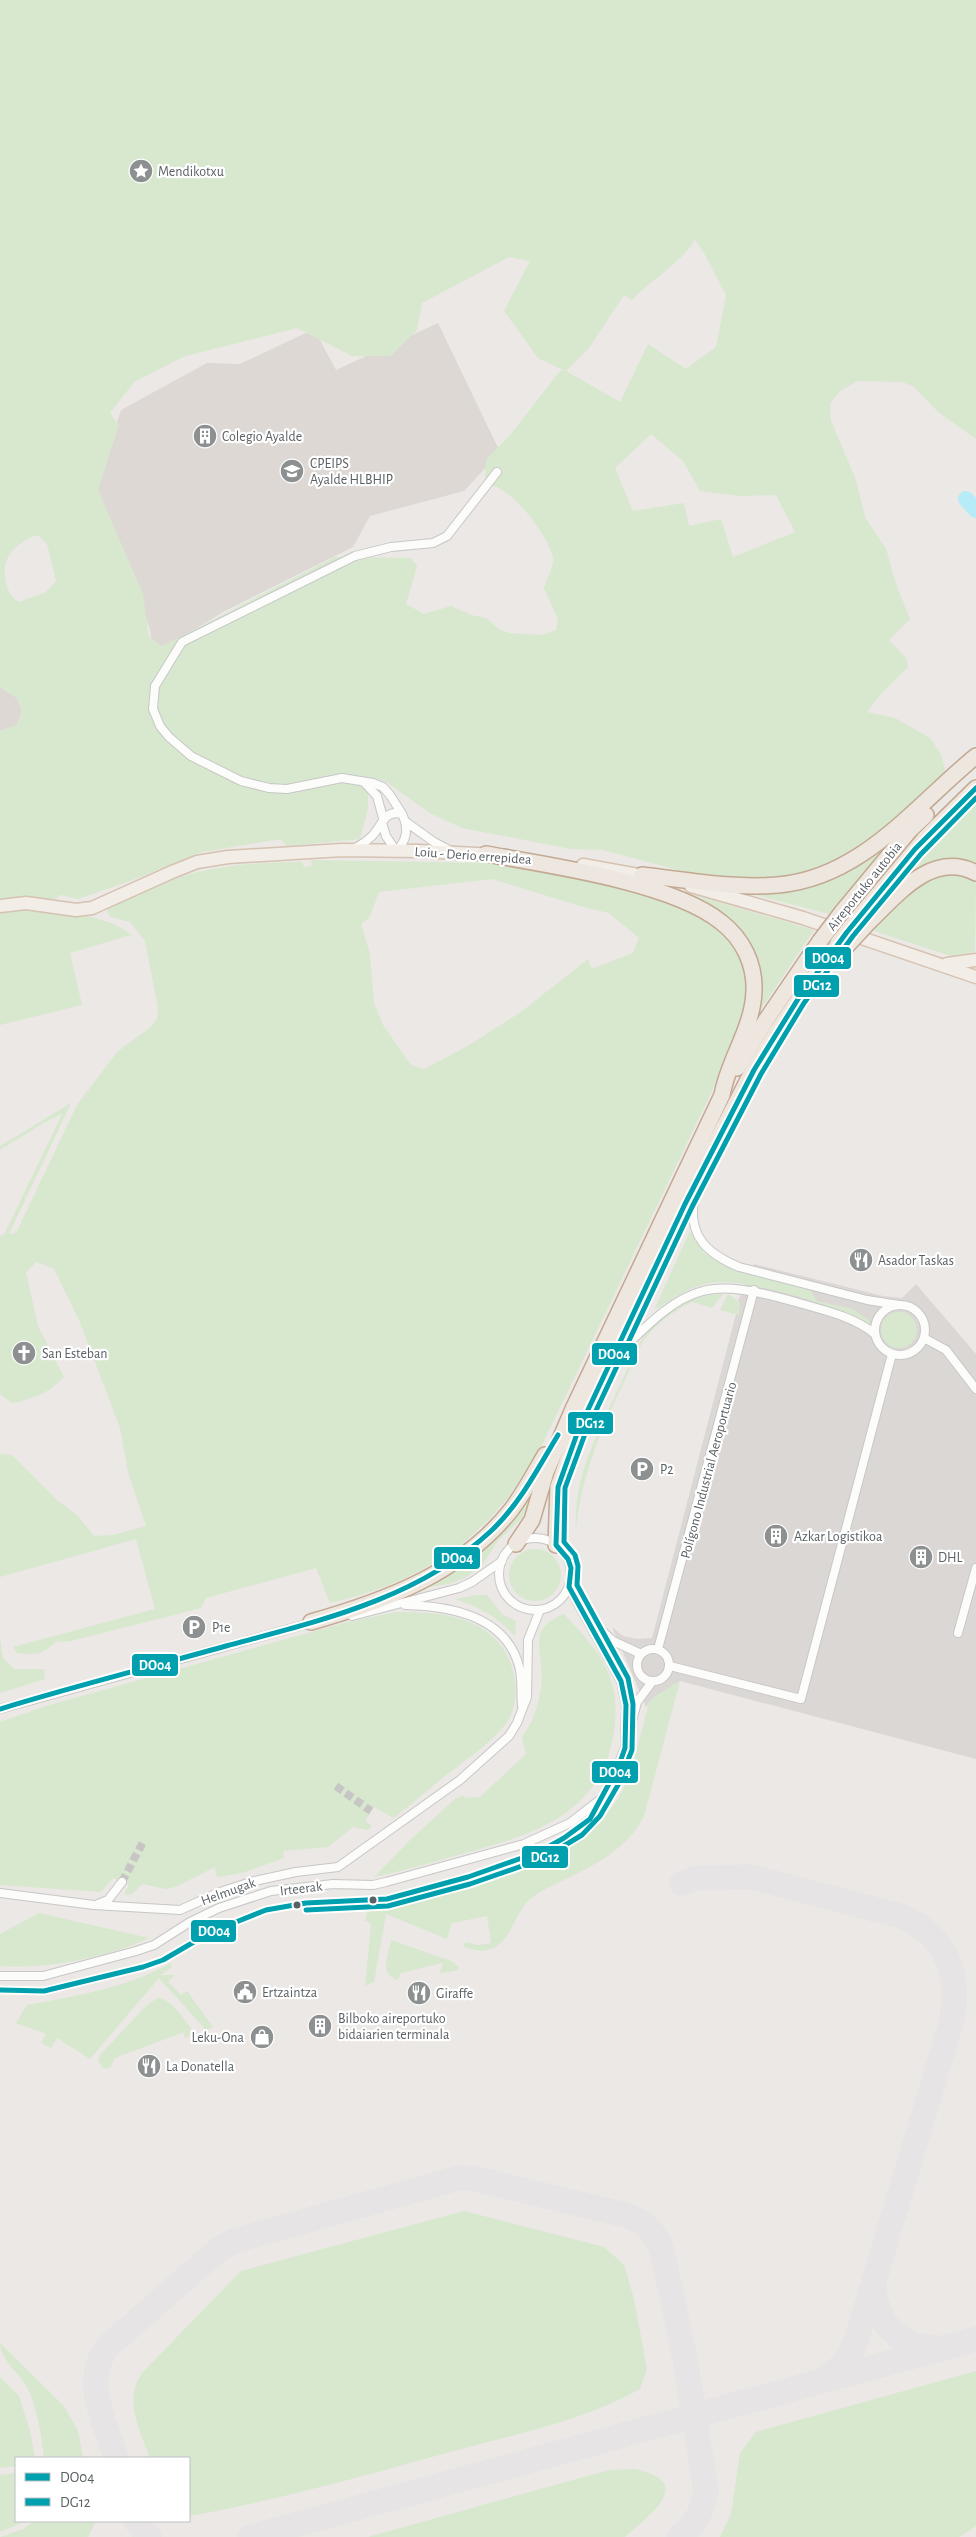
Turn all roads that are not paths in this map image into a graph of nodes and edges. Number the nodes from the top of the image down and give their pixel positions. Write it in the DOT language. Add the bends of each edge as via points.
graph roads {
  1 [pos="497,472"];
  2 [pos="976,756"];
  3 [pos="976,768"];
  4 [pos="364,782"];
  5 [pos="976,788"];
  6 [pos="404,818"];
  7 [pos="383,821"];
  8 [pos="351,850"];
  9 [pos="396,851"];
  10 [pos="458,853"];
  11 [pos="486,854"];
  12 [pos="976,873"];
  13 [pos="642,875"];
  14 [pos="0,906"];
  15 [pos="863,920"];
  16 [pos="976,960"];
  17 [pos="942,964"];
  18 [pos="976,977"];
  19 [pos="722,1096"];
  20 [pos="698,1180"];
  21 [pos="754,1290"];
  22 [pos="899,1305"];
  23 [pos="875,1334"];
  24 [pos="924,1338"];
  25 [pos="892,1354"];
  26 [pos="614,1358"];
  27 [pos="976,1389"];
  28 [pos="573,1409"];
  29 [pos="516,1544"];
  30 [pos="556,1545"];
  31 [pos="502,1561"];
  32 [pos="976,1568"];
  33 [pos="569,1587"];
  34 [pos="395,1605"];
  35 [pos="540,1610"];
  36 [pos="582,1612"];
  37 [pos="311,1622"];
  38 [pos="958,1633"];
  39 [pos="658,1649"];
  40 [pos="641,1654"];
  41 [pos="670,1666"];
  42 [pos="652,1682"];
  43 [pos="0,1709"];
  44 [pos="522,1712"];
  45 [pos="625,1748"];
  46 [pos="122,1882"];
  47 [pos="0,1893"];
  48 [pos="94,1905"];
  49 [pos="0,1976"];
  1 -- 4 [label="street" via="447,536 433,543 392,547 355,556 182,642 155,686 153,709 169,737 191,756 241,780 287,790 330,779"];
  2 -- 13 [label="highway" via="866,852 824,874 781,885 754,886"];
  3 -- 19 [label="highway, Aireportuko autobia, bridge" via="910,830 842,912 766,1020"];
  4 -- 6 [label="street" via="383,787 397,802"];
  4 -- 7 [label="street" via="377,796"];
  5 -- 15 [label="highway, Aireportuko autobia" via="924,838"];
  6 -- 7 [label="street" via="389,814"];
  6 -- 9 [label="street" via="406,838"];
  6 -- 10 [label="street" via="434,842"];
  7 -- 8 [label="street" via="372,835"];
  7 -- 9 [label="street" via="386,836"];
  8 -- 9 [label="main road, Loiu - Derio errepidea"];
  8 -- 14 [label="main road, Loiu - Derio errepidea" via="257,854 197,862 105,903 76,910 26,903"];
  9 -- 10 [label="main road, Loiu - Derio errepidea"];
  10 -- 11 [label="main road, Loiu - Derio errepidea"];
  11 -- 13 [label="main road, Loiu - Derio errepidea"];
  11 -- 19 [label="highway" via="601,877 680,899 721,922 738,938 749,957 754,992 751,1012 725,1078"];
  12 -- 15 [label="highway" via="956,866 925,873"];
  13 -- 17 [label="main road, Loiu - Derio errepidea" via="742,899"];
  15 -- 20 [label="highway, Aireportuko autobia, bridge" via="777,1031"];
  16 -- 17 [label="main road"];
  17 -- 18 [label="main road, Loiu - Derio errepidea"];
  19 -- 28 [label="highway"];
  20 -- 22 [label="street" via="692,1211 695,1228 711,1253 739,1267 867,1300"];
  20 -- 26 [label="highway, Aireportuko autobia"];
  21 -- 23 [label="street" via="852,1318"];
  21 -- 26 [label="street" via="720,1287 688,1296 668,1306"];
  21 -- 39 [label="street, Polígono Industrial Aeroportuario"];
  22 -- 23 [label="street" via="882,1313 876,1323"];
  22 -- 24 [label="street" via="914,1309 920,1315"];
  23 -- 25 [label="street" via="881,1347"];
  24 -- 25 [label="street" via="908,1355"];
  24 -- 27 [label="street" via="946,1350"];
  25 -- 41 [label="street" via="801,1699"];
  26 -- 30 [label="highway, Aireportuko autobia" via="562,1471 556,1506"];
  28 -- 29 [label="highway" via="546,1472 537,1509"];
  28 -- 37 [label="highway" via="511,1511 470,1550 411,1587"];
  29 -- 30 [label="street" via="541,1538"];
  29 -- 31 [label="street"];
  30 -- 33 [label="street" via="568,1559"];
  31 -- 34 [label="street" via="458,1588"];
  31 -- 35 [label="street" via="500,1580 507,1597 522,1608"];
  32 -- 38 [label="street"];
  33 -- 35 [label="street" via="552,1606"];
  33 -- 36 [label="street"];
  34 -- 37 [label="street" via="338,1620"];
  34 -- 44 [label="street" via="464,1612 500,1634 514,1653 520,1669"];
  35 -- 44 [label="street" via="528,1640 528,1683"];
  36 -- 40 [label="street" via="613,1641"];
  36 -- 45 [label="street" via="621,1681 626,1705"];
  37 -- 43 [label="street"];
  39 -- 40 [label="street" via="652,1648"];
  39 -- 41 [label="street" via="667,1656"];
  40 -- 42 [label="street" via="636,1665 638,1671"];
  41 -- 42 [label="street" via="664,1678"];
  42 -- 45 [label="street" via="637,1702"];
  44 -- 48 [label="street, Helmugak" via="509,1736 460,1780 404,1822 333,1868 254,1881 180,1910"];
  45 -- 49 [label="street, Irteerak" via="601,1800 570,1823 524,1844 373,1885 333,1884 270,1891 219,1908 154,1945 136,1951 43,1976"];
  46 -- 48 [label="street" via="108,1900"];
  47 -- 48 [label="street, Helmugak"];
}
